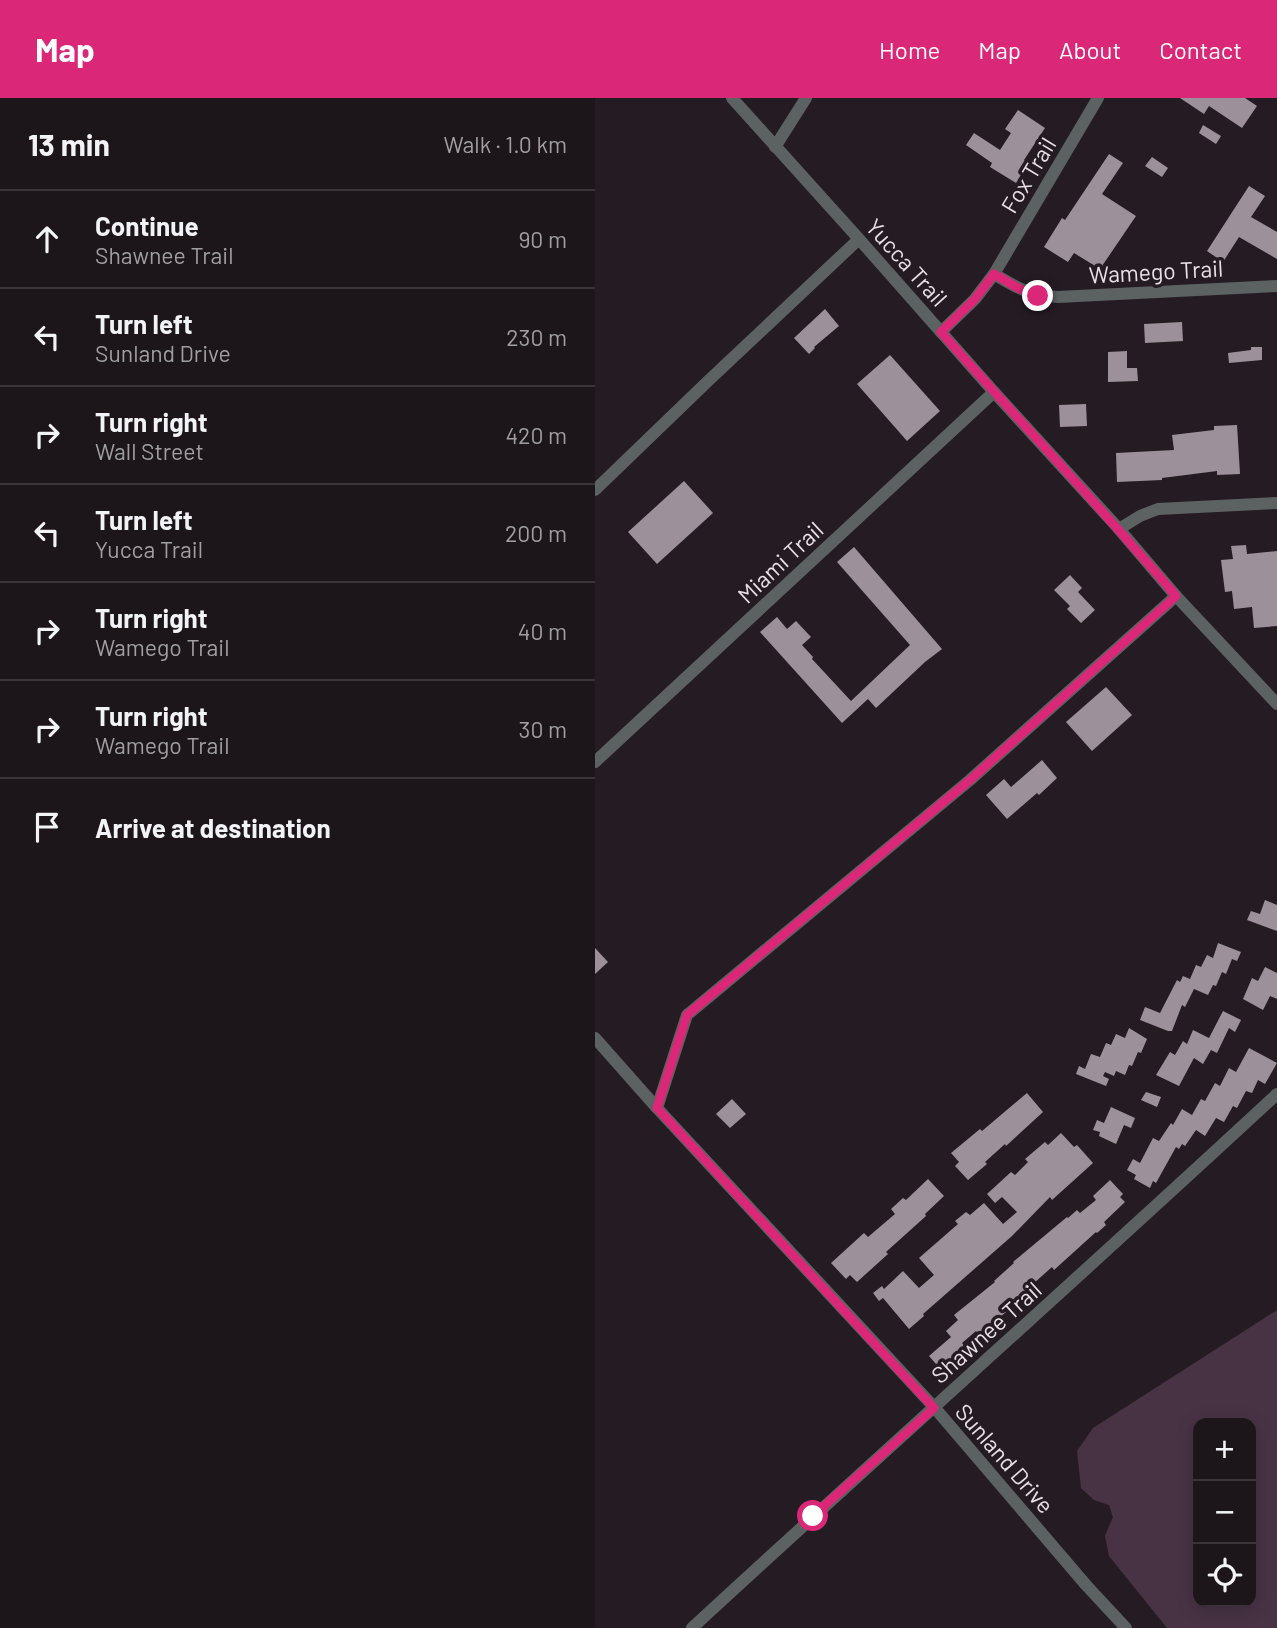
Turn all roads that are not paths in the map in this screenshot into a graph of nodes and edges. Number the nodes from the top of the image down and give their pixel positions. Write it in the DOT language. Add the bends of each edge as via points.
graph roads {
  1 [pos="731,98"];
  2 [pos="806,98"];
  3 [pos="1098,98"];
  4 [pos="775,147"];
  5 [pos="859,239"];
  6 [pos="994,274"];
  7 [pos="1277,286"];
  8 [pos="941,332"];
  9 [pos="994,392"];
  10 [pos="595,490"];
  11 [pos="1277,503"];
  12 [pos="1119,529"];
  13 [pos="1176,596"];
  14 [pos="1277,704"];
  15 [pos="595,762"];
  16 [pos="595,1038"];
  17 [pos="1277,1094"];
  18 [pos="657,1108"];
  19 [pos="934,1408"];
  20 [pos="692,1628"];
  21 [pos="1126,1628"];
  1 -- 4 [label="street, Yucca Trail"];
  2 -- 4 [label="street"];
  3 -- 6 [label="street, Fox Trail"];
  4 -- 5 [label="street, Yucca Trail"];
  5 -- 8 [label="street, Yucca Trail"];
  5 -- 10 [label="street"];
  6 -- 7 [label="street, Wamego Trail" via="1038,296 1058,297"];
  6 -- 8 [label="street"];
  8 -- 9 [label="street, Yucca Trail"];
  9 -- 12 [label="street, Yucca Trail"];
  9 -- 15 [label="street, Miami Trail"];
  11 -- 12 [label="street" via="1158,509"];
  12 -- 13 [label="street, Yucca Trail"];
  13 -- 14 [label="street, Yucca Trail"];
  13 -- 18 [label="street" via="970,780 687,1015"];
  16 -- 18 [label="street, Sunland Drive"];
  17 -- 19 [label="street, Shawnee Trail"];
  18 -- 19 [label="street, Sunland Drive"];
  19 -- 20 [label="street, Shawnee Trail"];
  19 -- 21 [label="street, Sunland Drive"];
}
